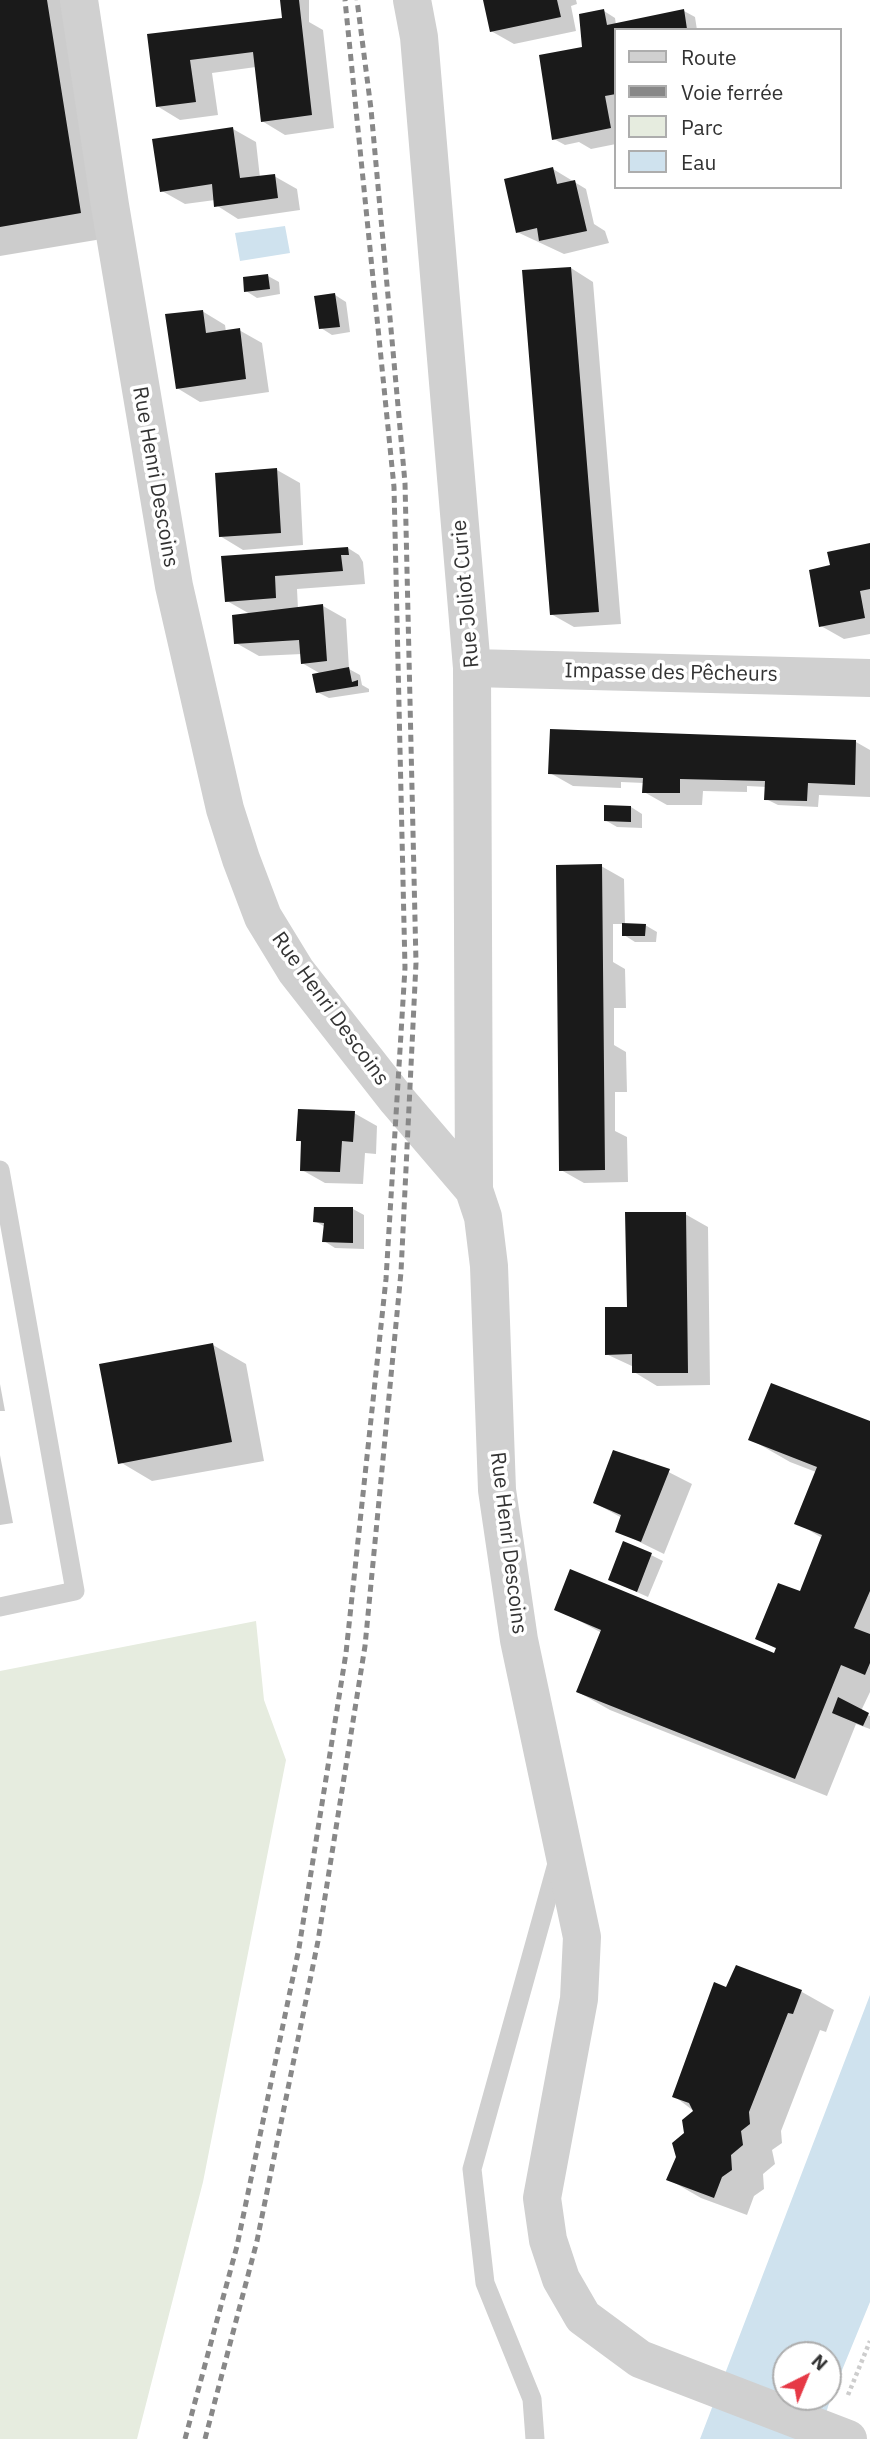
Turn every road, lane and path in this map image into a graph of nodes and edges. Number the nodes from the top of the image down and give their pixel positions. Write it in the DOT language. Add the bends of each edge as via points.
graph roads {
  1 [pos="79,0"];
  2 [pos="412,0"];
  3 [pos="472,668"];
  4 [pos="870,678"];
  5 [pos="0,1170"];
  6 [pos="474,1190"];
  7 [pos="0,1607"];
  8 [pos="564,1839"];
  9 [pos="870,2341"];
  10 [pos="846,2422"];
  11 [pos="535,2439"];
  1 -- 6 [label="street, Rue Henri Descoins" via="174,586 240,859 263,917 296,971"];
  2 -- 3 [label="street, Rue Joliot Curie" via="419,37"];
  3 -- 4 [label="street, Impasse des Pêcheurs"];
  3 -- 6 [label="street, Rue Joliot Curie"];
  5 -- 7 [label="lane" via="75,1591"];
  6 -- 8 [label="street, Rue Henri Descoins" via="483,1217 489,1266 497,1490 519,1640"];
  8 -- 10 [label="street, Rue Henri Descoins" via="582,1937 579,1998 542,2198 548,2241 561,2279 583,2317 640,2359 683,2376"];
  8 -- 11 [label="lane" via="472,2169 485,2283 533,2399"];
  9 -- 10 [label="path"];
}
